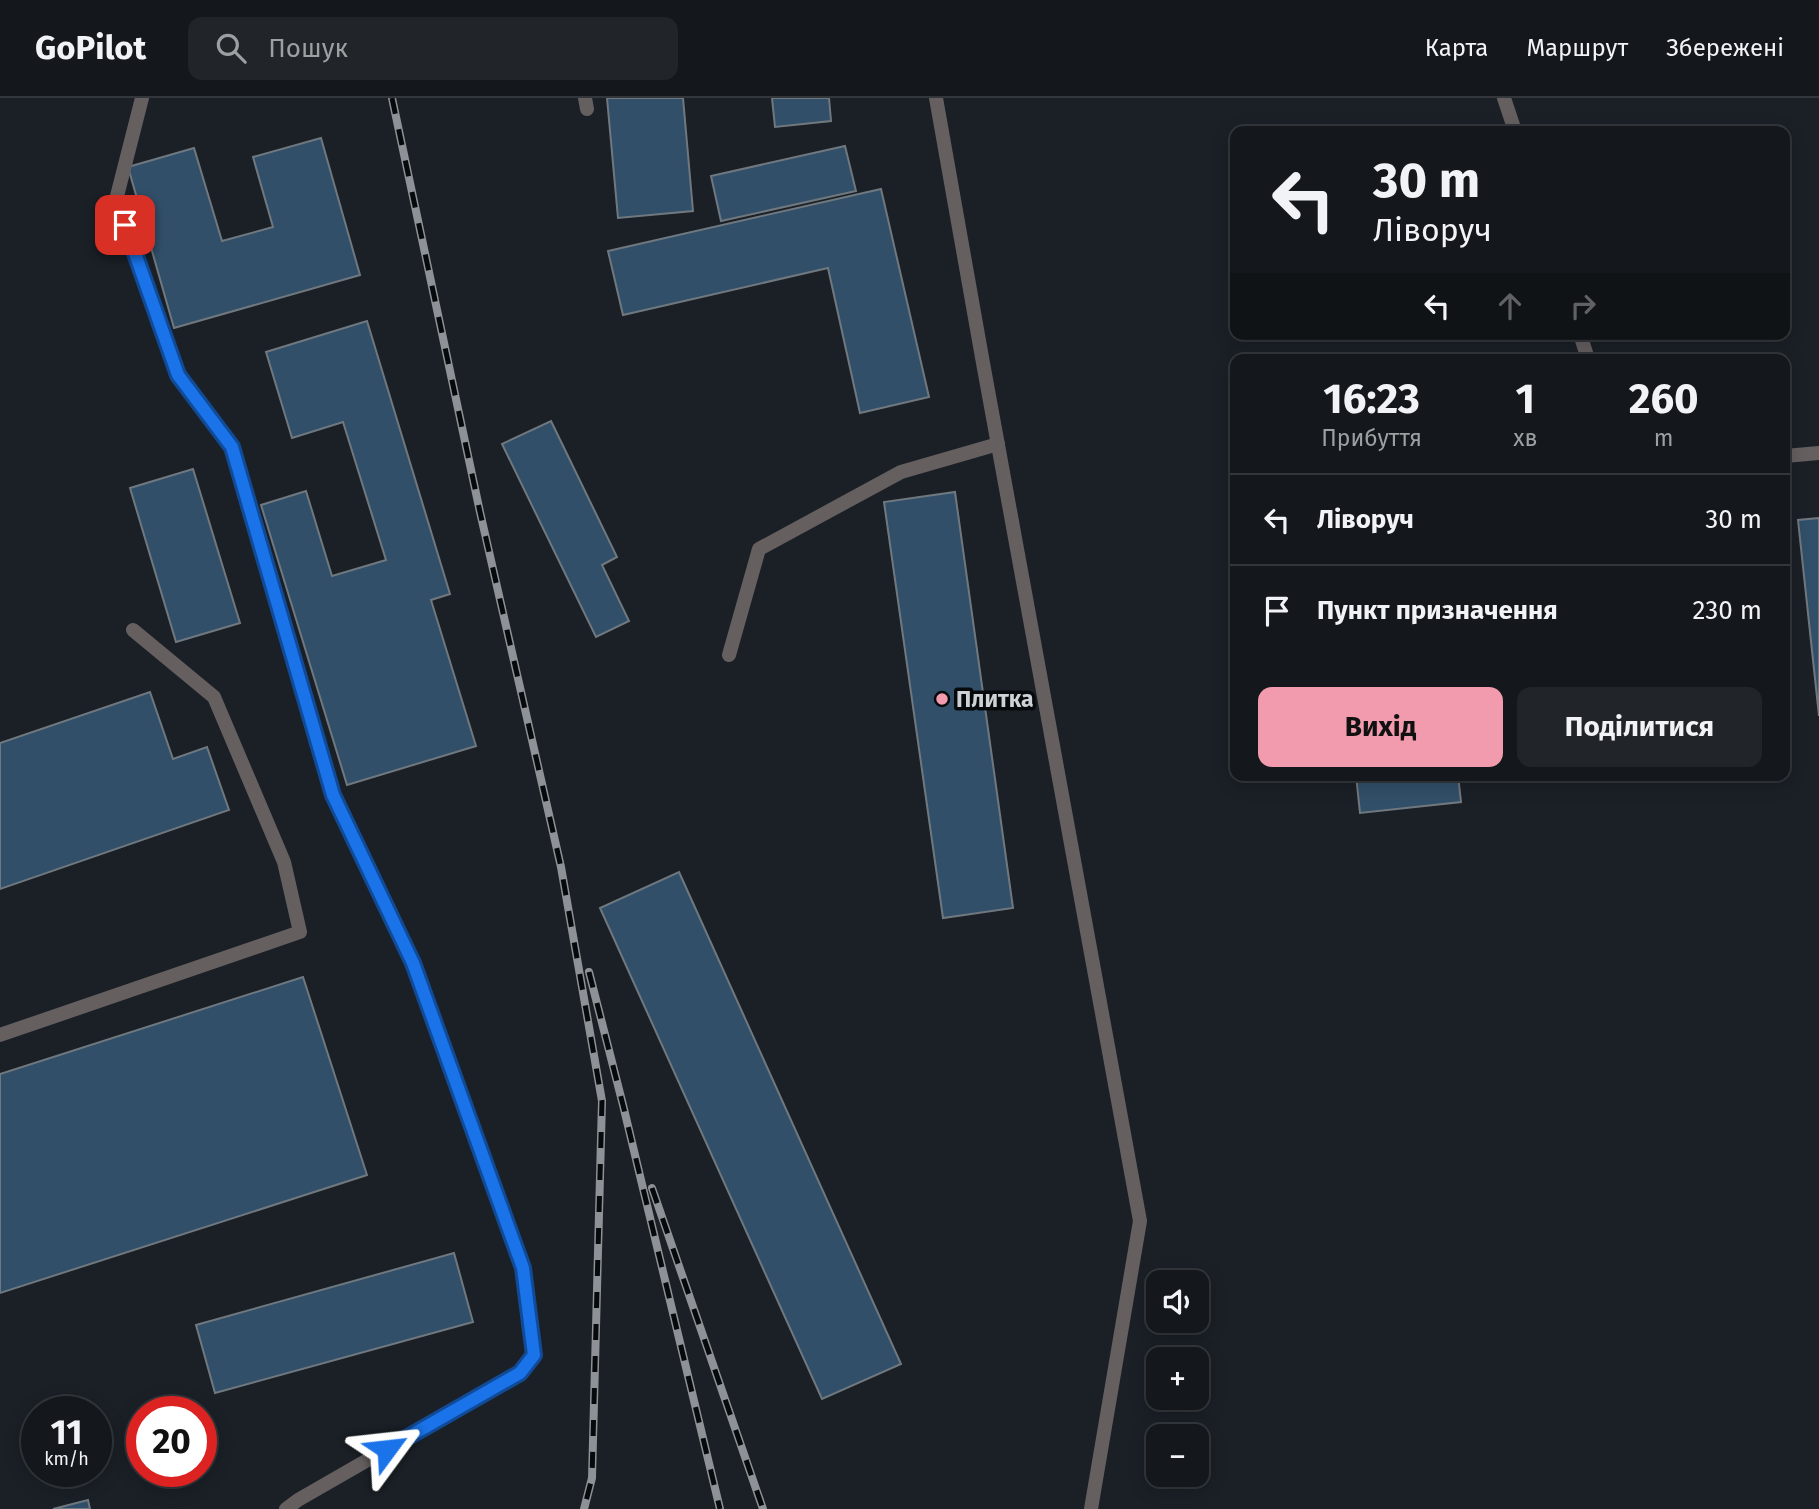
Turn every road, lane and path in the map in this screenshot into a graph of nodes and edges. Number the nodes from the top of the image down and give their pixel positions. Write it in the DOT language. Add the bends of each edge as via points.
graph roads {
  1 [pos="142,98"];
  2 [pos="936,98"];
  3 [pos="1504,98"];
  4 [pos="1513,126"];
  5 [pos="998,444"];
  6 [pos="1819,453"];
  7 [pos="1790,456"];
  8 [pos="133,630"];
  9 [pos="729,655"];
  10 [pos="0,1035"];
  11 [pos="293,1506"];
  12 [pos="1091,1509"];
  1 -- 11 [label="lane" via="116,200 178,375 232,447 333,795 413,963 523,1268 534,1355 520,1373"];
  2 -- 5 [label="lane"];
  3 -- 4 [label="lane"];
  5 -- 9 [label="lane" via="901,472 759,550"];
  5 -- 12 [label="lane" via="1140,1221"];
  6 -- 7 [label="lane"];
  8 -- 10 [label="lane" via="214,697 284,862 300,932"];
}
